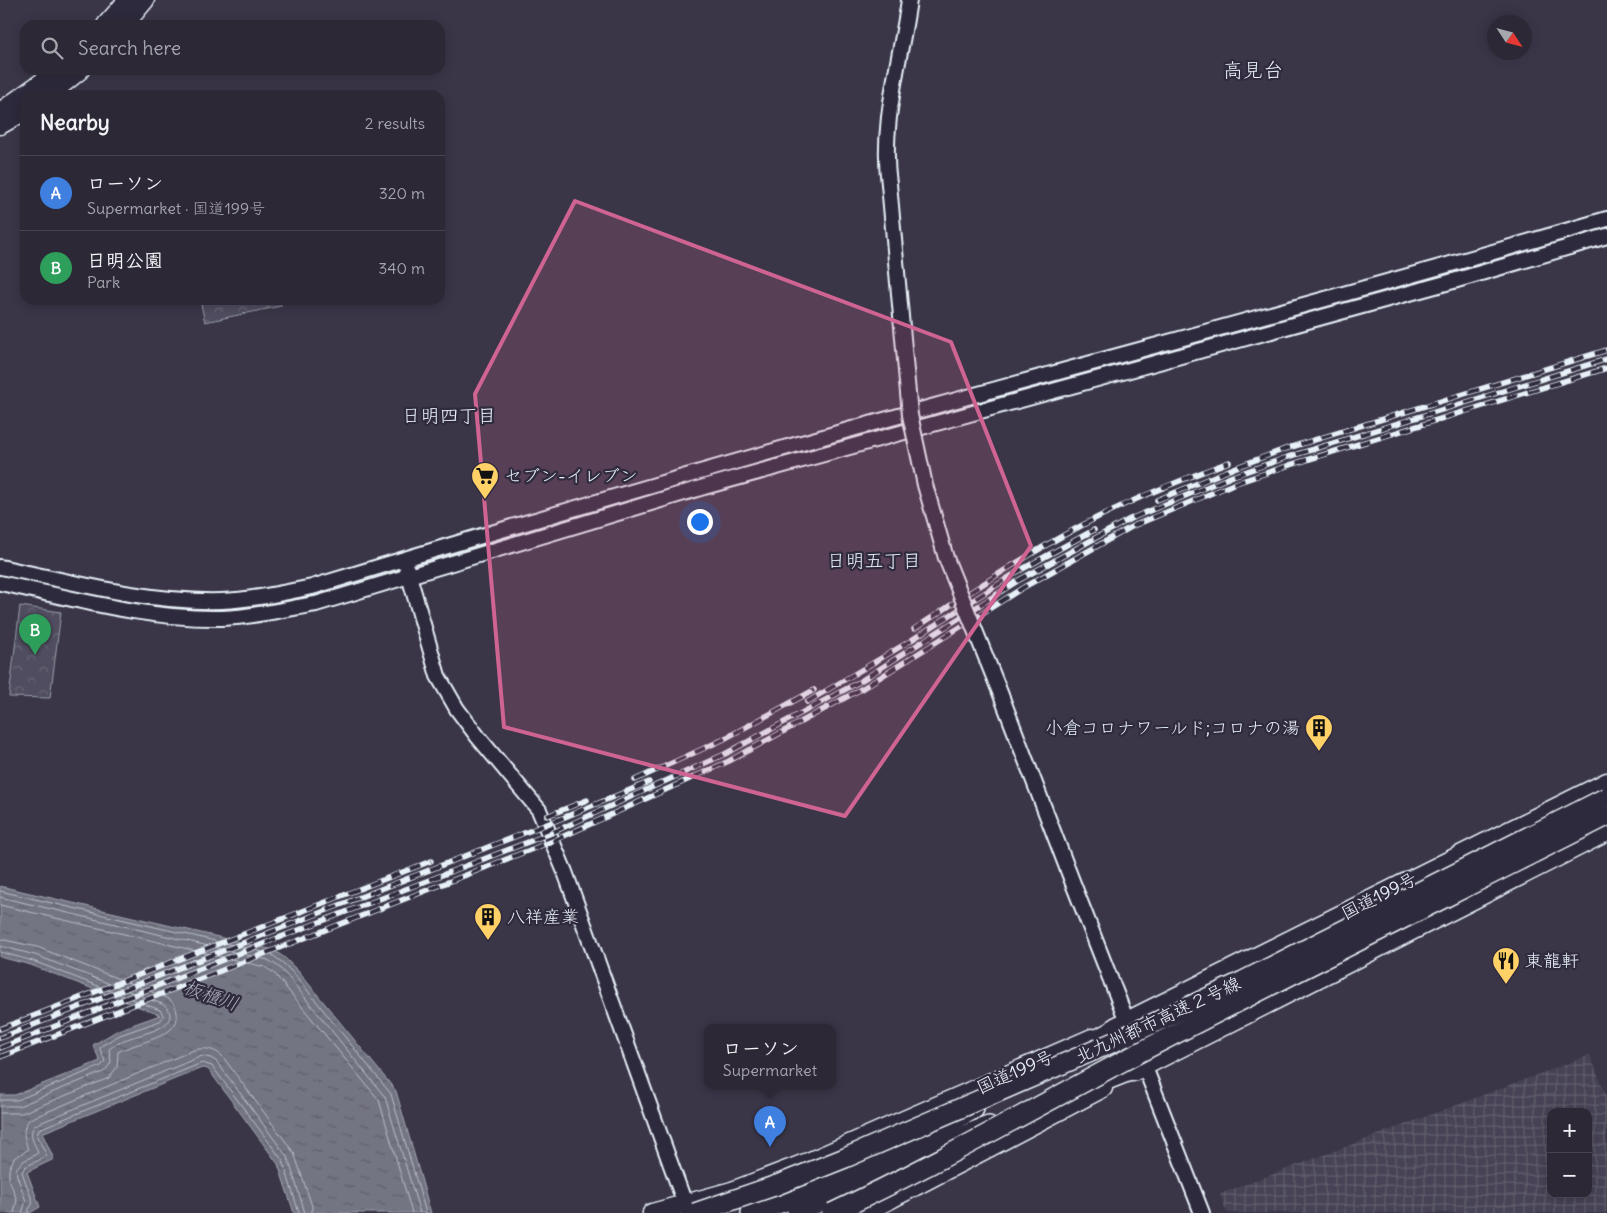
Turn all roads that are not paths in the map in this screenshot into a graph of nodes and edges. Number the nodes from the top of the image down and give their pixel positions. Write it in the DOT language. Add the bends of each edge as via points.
graph roads {
  1 [pos="128,0"];
  2 [pos="145,0"];
  3 [pos="909,0"];
  4 [pos="110,20"];
  5 [pos="128,20"];
  6 [pos="52,75"];
  7 [pos="74,75"];
  8 [pos="31,90"];
  9 [pos="55,90"];
  10 [pos="20,98"];
  11 [pos="0,112"];
  12 [pos="20,114"];
  13 [pos="0,125"];
  14 [pos="1607,219"];
  15 [pos="1607,236"];
  16 [pos="404,559"];
  17 [pos="0,567"];
  18 [pos="409,577"];
  19 [pos="0,583"];
  20 [pos="1607,782"];
  21 [pos="1607,796"];
  22 [pos="1607,816"];
  23 [pos="1607,832"];
  24 [pos="1128,1022"];
  25 [pos="1145,1065"];
  26 [pos="936,1139"];
  27 [pos="689,1210"];
  28 [pos="652,1213"];
  29 [pos="751,1213"];
  30 [pos="796,1213"];
  31 [pos="832,1213"];
  32 [pos="864,1213"];
  33 [pos="1202,1213"];
  1 -- 4 [label="highway"];
  2 -- 5 [label="highway"];
  3 -- 24 [label="street, bridge" via="888,127 886,167 910,415 925,485 946,558"];
  6 -- 8 [label="highway"];
  7 -- 9 [label="highway"];
  10 -- 11 [label="highway"];
  12 -- 13 [label="highway"];
  14 -- 16 [label="street" via="1454,265 922,409"];
  15 -- 18 [label="street" via="594,519"];
  16 -- 17 [label="street" via="312,587 222,601 170,600"];
  16 -- 18 [label="street"];
  18 -- 19 [label="street" via="316,604 222,618 168,616"];
  18 -- 27 [label="street" via="438,676 457,709 540,810 566,872"];
  20 -- 24 [label="highway, 国道199号"];
  21 -- 27 [label="highway, 北九州都市高速２号線, bridge" via="1116,1041 777,1185"];
  22 -- 31 [label="highway, 北九州都市高速２号線, bridge"];
  23 -- 25 [label="highway"];
  24 -- 25 [label="street"];
  24 -- 26 [label="highway"];
  24 -- 27 [label="highway, 国道199号" via="808,1162"];
  25 -- 26 [label="highway"];
  25 -- 32 [label="highway"];
  25 -- 33 [label="street"];
  26 -- 29 [label="highway"];
  26 -- 30 [label="highway"];
  27 -- 28 [label="highway, 国道199号"];
}
